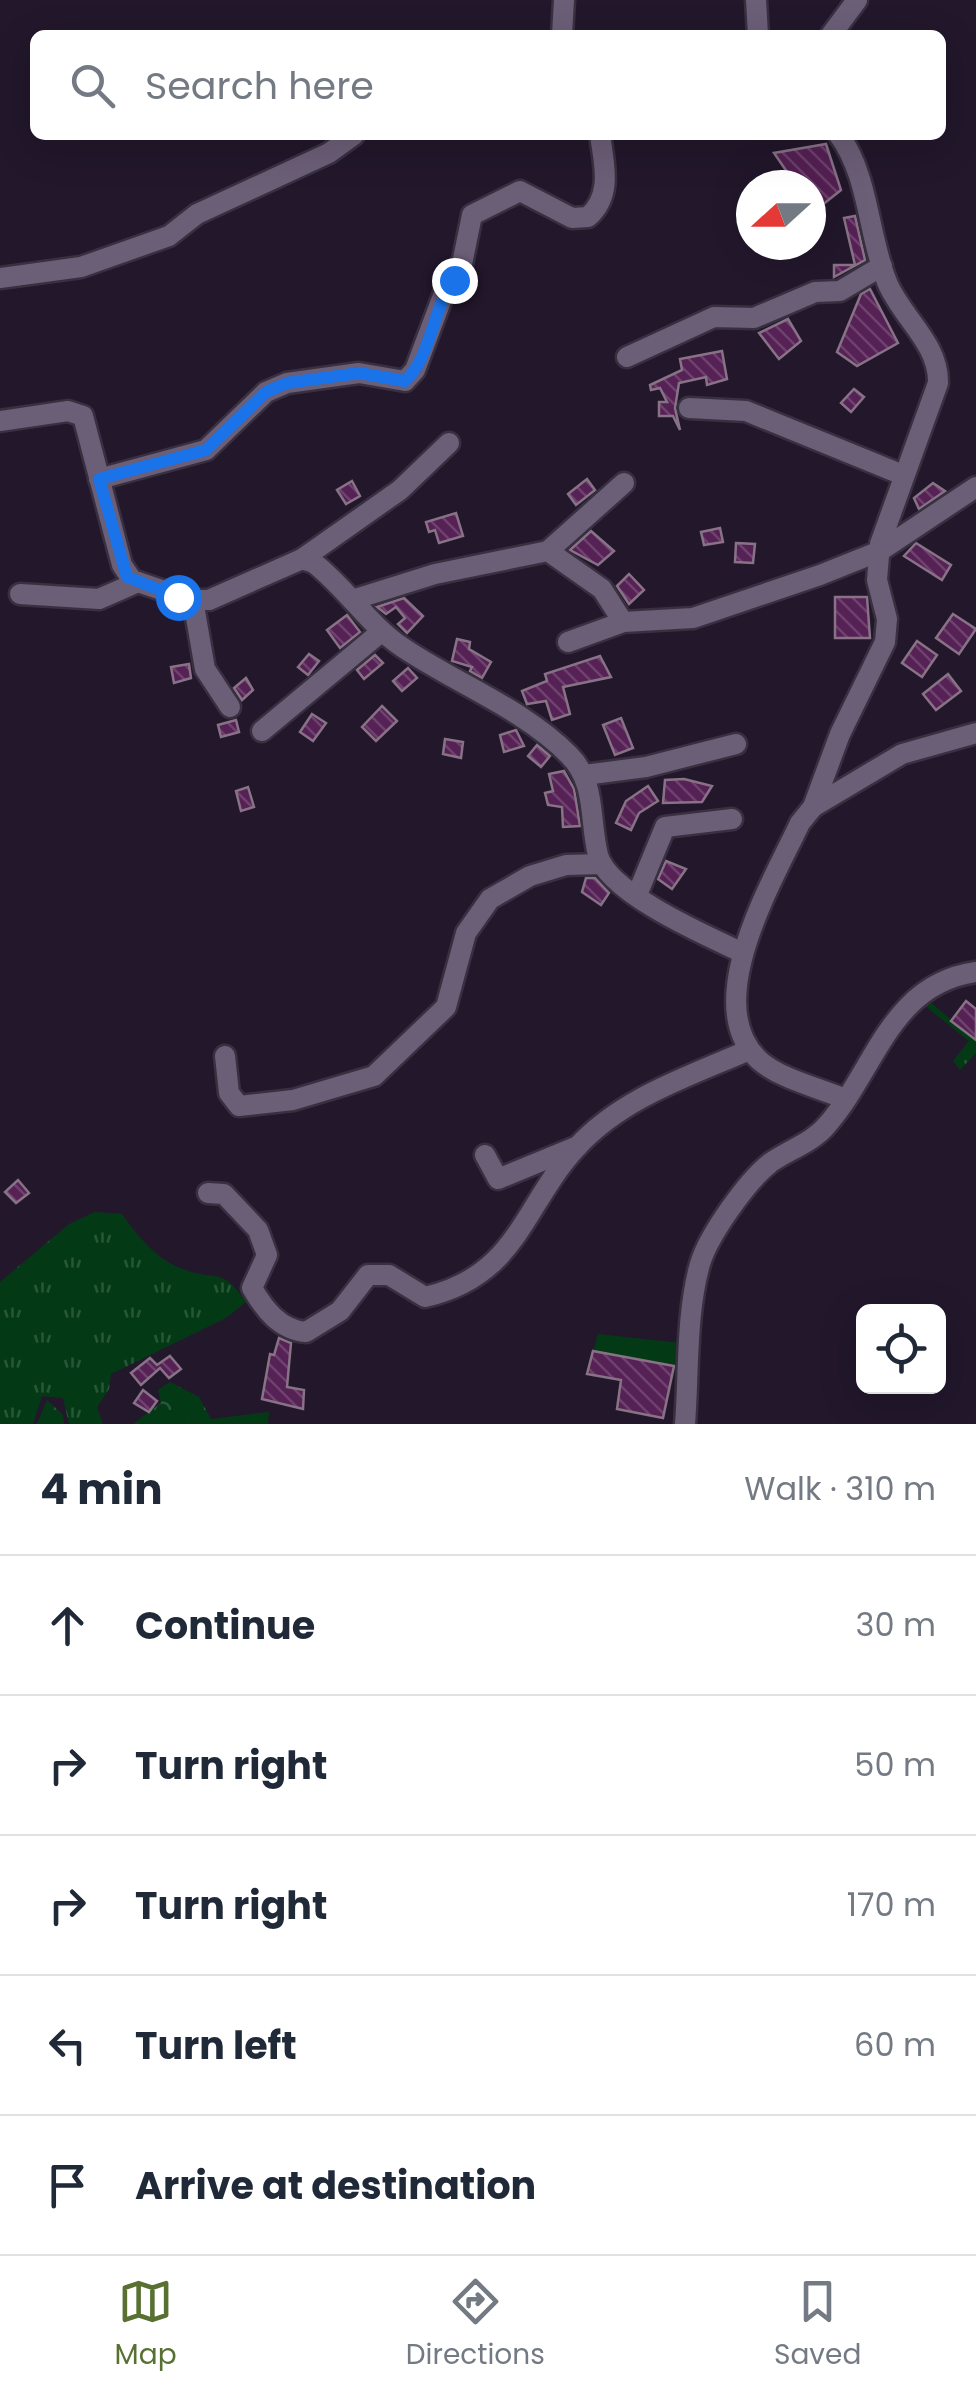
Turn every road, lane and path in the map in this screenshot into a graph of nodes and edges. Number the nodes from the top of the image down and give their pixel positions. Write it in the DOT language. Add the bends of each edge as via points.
graph roads {
  1 [pos="756,0"];
  2 [pos="857,0"];
  3 [pos="564,2"];
  4 [pos="562,30"];
  5 [pos="572,30"];
  6 [pos="758,30"];
  7 [pos="835,30"];
  8 [pos="347,140"];
  9 [pos="600,140"];
  10 [pos="842,140"];
  11 [pos="859,140"];
  12 [pos="854,165"];
  13 [pos="882,266"];
  14 [pos="0,278"];
  15 [pos="627,356"];
  16 [pos="689,408"];
  17 [pos="0,422"];
  18 [pos="450,444"];
  19 [pos="903,476"];
  20 [pos="99,479"];
  21 [pos="624,483"];
  22 [pos="976,487"];
  23 [pos="548,551"];
  24 [pos="880,551"];
  25 [pos="302,560"];
  26 [pos="138,582"];
  27 [pos="20,594"];
  28 [pos="193,600"];
  29 [pos="352,600"];
  30 [pos="623,622"];
  31 [pos="381,632"];
  32 [pos="568,642"];
  33 [pos="230,707"];
  34 [pos="262,731"];
  35 [pos="976,733"];
  36 [pos="736,744"];
  37 [pos="584,775"];
  38 [pos="813,806"];
  39 [pos="732,819"];
  40 [pos="602,864"];
  41 [pos="638,894"];
  42 [pos="741,952"];
  43 [pos="976,972"];
  44 [pos="750,1050"];
  45 [pos="224,1056"];
  46 [pos="845,1099"];
  47 [pos="578,1146"];
  48 [pos="485,1155"];
  49 [pos="208,1193"];
  50 [pos="686,1424"];
  1 -- 6 [label="street"];
  2 -- 7 [label="street"];
  3 -- 4 [label="street"];
  3 -- 5 [label="street"];
  8 -- 14 [label="street" via="197,214 169,236 81,267"];
  9 -- 20 [label="street" via="605,186 588,218 576,220 520,191 472,215 461,269 405,381 359,373 287,383 266,392 206,450"];
  10 -- 12 [label="street"];
  11 -- 12 [label="street"];
  12 -- 13 [label="street"];
  13 -- 15 [label="street" via="840,290 815,292 754,318 714,317"];
  13 -- 19 [label="street" via="939,369"];
  16 -- 19 [label="street" via="746,411"];
  17 -- 20 [label="street" via="77,411 88,425"];
  18 -- 25 [label="street" via="400,490"];
  19 -- 24 [label="street"];
  20 -- 26 [label="street" via="122,565"];
  21 -- 23 [label="street"];
  22 -- 24 [label="street"];
  23 -- 29 [label="street" via="435,574"];
  23 -- 30 [label="street" via="602,589"];
  24 -- 30 [label="street" via="694,618"];
  24 -- 38 [label="street" via="886,642"];
  25 -- 28 [label="street" via="222,596"];
  25 -- 29 [label="street" via="321,568"];
  26 -- 27 [label="street" via="99,599"];
  26 -- 28 [label="street"];
  28 -- 33 [label="street" via="205,670"];
  29 -- 31 [label="street"];
  30 -- 32 [label="street"];
  31 -- 34 [label="street"];
  31 -- 37 [label="street" via="540,732"];
  35 -- 38 [label="street" via="902,754"];
  36 -- 37 [label="street"];
  37 -- 40 [label="street"];
  38 -- 42 [label="street"];
  39 -- 41 [label="street" via="665,827"];
  40 -- 41 [label="street"];
  40 -- 45 [label="street" via="530,876 490,899 466,934 446,1008 374,1076 294,1100 239,1106 228,1093"];
  41 -- 42 [label="street"];
  42 -- 44 [label="street" via="737,1006"];
  43 -- 46 [label="street" via="953,976 912,1001 888,1027"];
  44 -- 46 [label="street" via="764,1065"];
  44 -- 47 [label="street" via="653,1090"];
  46 -- 50 [label="street" via="814,1138 766,1166 748,1186 700,1262"];
  47 -- 48 [label="street" via="498,1179"];
  47 -- 49 [label="street" via="513,1246 487,1267 425,1297 389,1275 368,1275 340,1311 306,1332 285,1326 252,1288 266,1254 258,1230 224,1194"];
}
